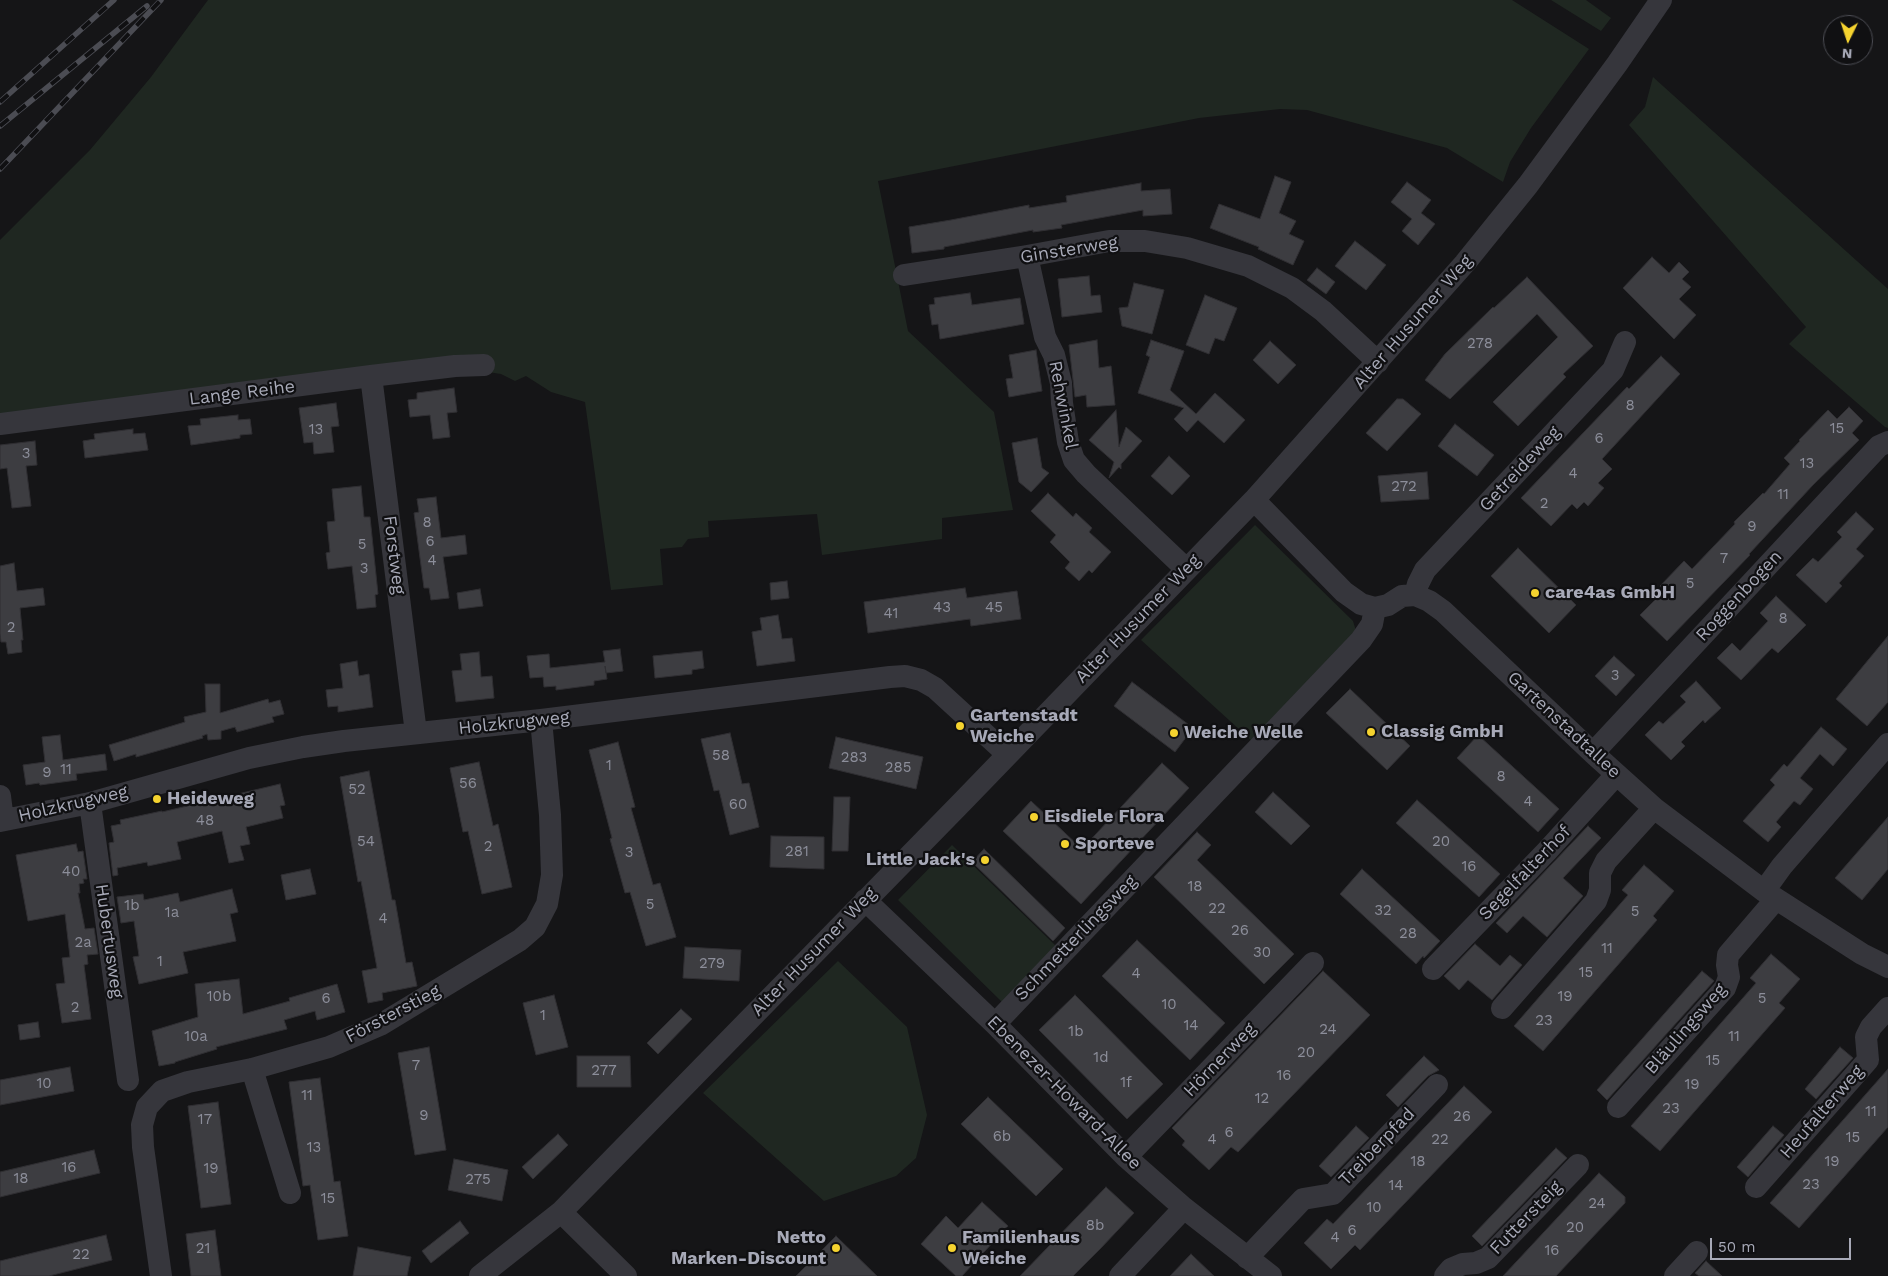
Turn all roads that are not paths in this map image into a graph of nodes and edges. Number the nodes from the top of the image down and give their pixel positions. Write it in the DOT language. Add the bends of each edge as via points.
graph roads {
  1 [pos="1660,0"];
  2 [pos="1028,256"];
  3 [pos="904,275"];
  4 [pos="1625,342"];
  5 [pos="1378,362"];
  6 [pos="484,365"];
  7 [pos="371,376"];
  8 [pos="0,424"];
  9 [pos="1888,442"];
  10 [pos="1254,500"];
  11 [pos="1186,569"];
  12 [pos="1415,596"];
  13 [pos="1375,608"];
  14 [pos="541,720"];
  15 [pos="416,733"];
  16 [pos="1888,744"];
  17 [pos="1007,754"];
  18 [pos="1593,754"];
  19 [pos="1616,775"];
  20 [pos="0,796"];
  21 [pos="90,803"];
  22 [pos="1654,808"];
  23 [pos="2,821"];
  24 [pos="1770,895"];
  25 [pos="865,900"];
  26 [pos="1313,964"];
  27 [pos="1888,967"];
  28 [pos="1432,969"];
  29 [pos="1502,1008"];
  30 [pos="1888,1008"];
  31 [pos="995,1024"];
  32 [pos="252,1069"];
  33 [pos="128,1080"];
  34 [pos="1437,1085"];
  35 [pos="1618,1107"];
  36 [pos="1126,1156"];
  37 [pos="1578,1165"];
  38 [pos="1756,1187"];
  39 [pos="290,1193"];
  40 [pos="1184,1208"];
  41 [pos="561,1212"];
  42 [pos="1697,1252"];
  43 [pos="1247,1258"];
  44 [pos="161,1276"];
  45 [pos="480,1276"];
  46 [pos="626,1276"];
  47 [pos="1120,1276"];
  48 [pos="1271,1276"];
  49 [pos="1445,1276"];
  50 [pos="1675,1276"];
  1 -- 5 [label="street, Alter Husumer Weg" via="1528,185 1466,263"];
  2 -- 3 [label="street, Ginsterweg"];
  2 -- 5 [label="street, Ginsterweg" via="1109,241 1145,241 1187,248 1248,266 1292,288"];
  2 -- 11 [label="street, Rehwinkel" via="1044,337 1054,355 1061,383 1068,442 1074,460"];
  4 -- 12 [label="street, Getreideweg" via="1613,370 1425,570"];
  5 -- 10 [label="street, Alter Husumer Weg"];
  6 -- 7 [label="street, Lange Reihe"];
  7 -- 8 [label="street, Lange Reihe"];
  7 -- 15 [label="street, Forstweg"];
  9 -- 18 [label="street, Roggenbogen" via="1879,446"];
  10 -- 11 [label="street, Alter Husumer Weg"];
  10 -- 13 [label="street" via="1344,592 1361,604"];
  11 -- 17 [label="street, Alter Husumer Weg"];
  12 -- 13 [label="street" via="1402,596 1388,605"];
  12 -- 18 [label="street, Gartenstadtallee" via="1443,611"];
  13 -- 31 [label="street, Schmetterlingsweg" via="1372,624 1361,640"];
  14 -- 15 [label="street, Holzkrugweg"];
  14 -- 17 [label="street, Holzkrugweg" via="905,676 935,688"];
  14 -- 32 [label="street, Försterstieg" via="552,875 547,904 535,927 520,940 380,1025 330,1047"];
  15 -- 21 [label="street, Holzkrugweg" via="344,741 249,758"];
  16 -- 24 [label="street" via="1782,866"];
  17 -- 25 [label="street, Alter Husumer Weg"];
  18 -- 19 [label="street, Gartenstadtallee"];
  19 -- 22 [label="street, Gartenstadtallee"];
  19 -- 28 [label="street, Segelfalterhof"];
  20 -- 23 [label="street"];
  21 -- 23 [label="street, Holzkrugweg"];
  21 -- 33 [label="street, Hubertusweg"];
  22 -- 24 [label="street, Gartenstadtallee"];
  22 -- 29 [label="street" via="1606,861 1600,873 1596,901"];
  24 -- 27 [label="street, Gartenstadtallee"];
  24 -- 35 [label="street, Bläulingsweg" via="1728,955 1729,977 1725,988"];
  25 -- 31 [label="street, Ebenezer-Howard-Allee"];
  25 -- 41 [label="street, Alter Husumer Weg"];
  26 -- 36 [label="street, Hörnerweg"];
  30 -- 38 [label="street, Heufalterweg" via="1866,1038 1868,1060"];
  31 -- 36 [label="street, Ebenezer-Howard-Allee"];
  32 -- 39 [label="street"];
  32 -- 44 [label="street, Försterstieg" via="188,1082 162,1091 147,1107 142,1125 143,1147"];
  34 -- 43 [label="street, Treiberpfad" via="1333,1194 1303,1199"];
  36 -- 40 [label="street, Ebenezer-Howard-Allee"];
  37 -- 49 [label="street, Futtersteig" via="1488,1258 1451,1269"];
  40 -- 43 [label="street, Ebenezer-Howard-Allee"];
  40 -- 47 [label="street"];
  41 -- 45 [label="street, Alter Husumer Weg"];
  41 -- 46 [label="street"];
  42 -- 50 [label="street"];
  43 -- 48 [label="street, Ebenezer-Howard-Allee"];
}
